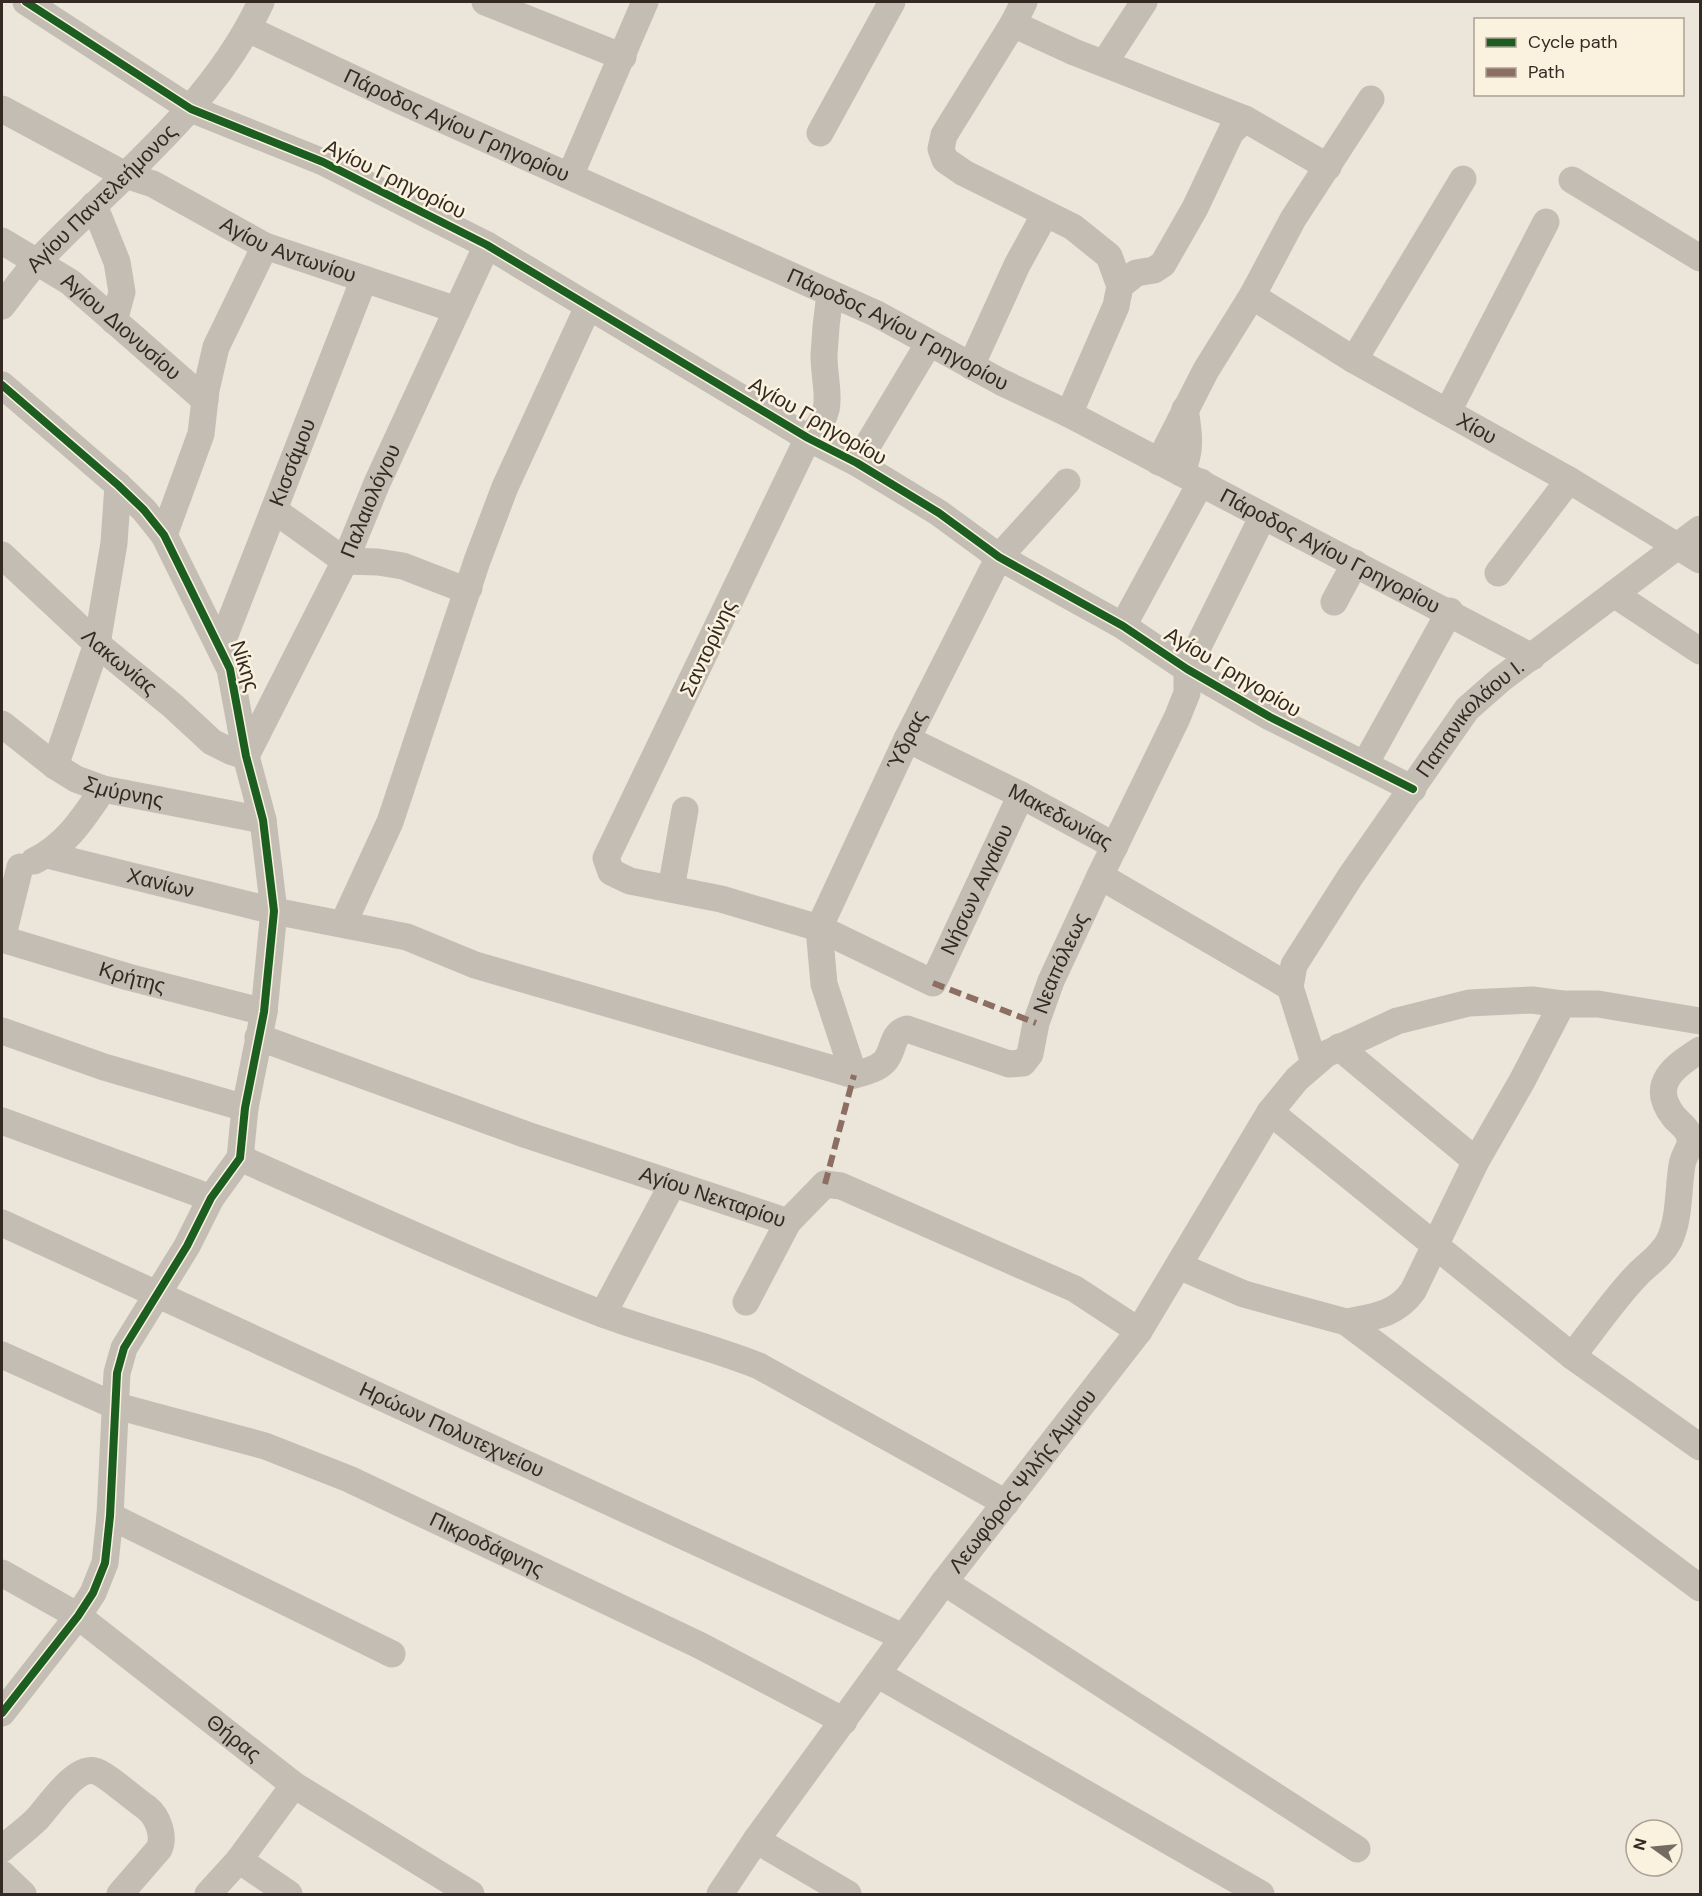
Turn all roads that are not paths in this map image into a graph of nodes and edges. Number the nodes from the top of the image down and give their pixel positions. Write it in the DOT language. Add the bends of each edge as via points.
graph roads {
  1 [pos="26,2"];
  2 [pos="261,2"];
  3 [pos="485,2"];
  4 [pos="645,2"];
  5 [pos="892,2"];
  6 [pos="1144,2"];
  7 [pos="1019,13"];
  8 [pos="248,29"];
  9 [pos="623,57"];
  10 [pos="1106,62"];
  11 [pos="1371,99"];
  12 [pos="191,108"];
  13 [pos="2,109"];
  14 [pos="1245,119"];
  15 [pos="820,133"];
  16 [pos="1328,166"];
  17 [pos="125,175"];
  18 [pos="570,176"];
  19 [pos="1463,179"];
  20 [pos="1572,180"];
  21 [pos="94,205"];
  22 [pos="1045,214"];
  23 [pos="1546,222"];
  24 [pos="2,241"];
  25 [pos="487,245"];
  26 [pos="265,246"];
  27 [pos="1701,258"];
  28 [pos="37,262"];
  29 [pos="364,279"];
  30 [pos="1120,286"];
  31 [pos="830,294"];
  32 [pos="1252,296"];
  33 [pos="2,306"];
  34 [pos="588,307"];
  35 [pos="457,310"];
  36 [pos="114,321"];
  37 [pos="990,323"];
  38 [pos="936,347"];
  39 [pos="1354,360"];
  40 [pos="971,366"];
  41 [pos="2,385"];
  42 [pos="205,400"];
  43 [pos="1448,411"];
  44 [pos="1069,414"];
  45 [pos="808,438"];
  46 [pos="857,463"];
  47 [pos="1180,472"];
  48 [pos="1569,480"];
  49 [pos="1067,482"];
  50 [pos="118,485"];
  51 [pos="274,510"];
  52 [pos="1263,516"];
  53 [pos="1701,529"];
  54 [pos="164,535"];
  55 [pos="1678,545"];
  56 [pos="2,555"];
  57 [pos="999,557"];
  58 [pos="1701,560"];
  59 [pos="345,561"];
  60 [pos="1355,563"];
  61 [pos="1498,573"];
  62 [pos="469,588"];
  63 [pos="1614,594"];
  64 [pos="1334,602"];
  65 [pos="1450,612"];
  66 [pos="1123,626"];
  67 [pos="96,644"];
  68 [pos="221,645"];
  69 [pos="1701,651"];
  70 [pos="1532,657"];
  71 [pos="1187,669"];
  72 [pos="2,724"];
  73 [pos="907,739"];
  74 [pos="246,756"];
  75 [pos="1365,764"];
  76 [pos="55,766"];
  77 [pos="103,789"];
  78 [pos="1413,789"];
  79 [pos="1021,795"];
  80 [pos="685,810"];
  81 [pos="263,820"];
  82 [pos="1115,846"];
  83 [pos="47,855"];
  84 [pos="10,863"];
  85 [pos="1100,876"];
  86 [pos="671,890"];
  87 [pos="274,910"];
  88 [pos="343,924"];
  89 [pos="819,928"];
  90 [pos="2,939"];
  91 [pos="1290,987"];
  92 [pos="1562,1004"];
  93 [pos="1701,1021"];
  94 [pos="261,1025"];
  95 [pos="2,1031"];
  96 [pos="1339,1047"];
  97 [pos="1701,1050"];
  98 [pos="1314,1063"];
  99 [pos="854,1075"];
  100 [pos="244,1108"];
  101 [pos="1270,1112"];
  102 [pos="2,1121"];
  103 [pos="240,1158"];
  104 [pos="1476,1161"];
  105 [pos="672,1185"];
  106 [pos="211,1198"];
  107 [pos="788,1222"];
  108 [pos="2,1223"];
  109 [pos="1434,1244"];
  110 [pos="1179,1266"];
  111 [pos="158,1297"];
  112 [pos="746,1302"];
  113 [pos="603,1314"];
  114 [pos="1346,1322"];
  115 [pos="1139,1331"];
  116 [pos="2,1355"];
  117 [pos="1572,1356"];
  118 [pos="113,1405"];
  119 [pos="1701,1447"];
  120 [pos="1006,1503"];
  121 [pos="110,1516"];
  122 [pos="2,1573"];
  123 [pos="944,1582"];
  124 [pos="1701,1588"];
  125 [pos="78,1616"];
  126 [pos="903,1637"];
  127 [pos="392,1653"];
  128 [pos="877,1674"];
  129 [pos="2,1713"];
  130 [pos="844,1722"];
  131 [pos="294,1785"];
  132 [pos="756,1840"];
  133 [pos="2,1849"];
  134 [pos="1357,1849"];
  135 [pos="239,1860"];
  136 [pos="2,1874"];
  137 [pos="24,1894"];
  138 [pos="120,1894"];
  139 [pos="208,1894"];
  140 [pos="289,1894"];
  141 [pos="471,1894"];
  142 [pos="720,1894"];
  143 [pos="848,1894"];
  144 [pos="1261,1894"];
  1 -- 12 [label="street, Αγίου Γρηγορίου"];
  2 -- 8 [label="street, Αγίου Παντελεήμονος"];
  3 -- 9 [label="street"];
  4 -- 9 [label="street"];
  5 -- 15 [label="street"];
  6 -- 10 [label="street"];
  7 -- 10 [label="street" via="1074,52"];
  7 -- 22 [label="street" via="944,135 941,148 945,160"];
  8 -- 12 [label="street, Αγίου Παντελεήμονος"];
  8 -- 18 [label="street, Πάροδος Αγίου Γρηγορίου"];
  9 -- 18 [label="street"];
  10 -- 14 [label="street"];
  11 -- 16 [label="street"];
  12 -- 17 [label="street, Αγίου Παντελεήμονος"];
  12 -- 25 [label="street, Αγίου Γρηγορίου" via="323,162"];
  13 -- 17 [label="street, Αγίου Αντωνίου"];
  14 -- 16 [label="street"];
  14 -- 30 [label="street" via="1230,132 1195,208 1163,264 1136,273"];
  16 -- 32 [label="street" via="1293,219"];
  17 -- 21 [label="street, Αγίου Παντελεήμονος"];
  17 -- 26 [label="street, Αγίου Αντωνίου" via="153,183"];
  18 -- 31 [label="street, Πάροδος Αγίου Γρηγορίου"];
  19 -- 39 [label="street"];
  20 -- 27 [label="street"];
  21 -- 28 [label="street, Αγίου Παντελεήμονος"];
  21 -- 36 [label="street" via="117,262 122,292"];
  22 -- 30 [label="street" via="1072,227 1108,256"];
  22 -- 37 [label="street"];
  23 -- 43 [label="street"];
  24 -- 28 [label="street, Αγίου Διονυσίου"];
  25 -- 34 [label="street, Αγίου Γρηγορίου"];
  25 -- 35 [label="street, Παλαιολόγου"];
  26 -- 29 [label="street, Αγίου Αντωνίου"];
  26 -- 42 [label="street" via="216,346"];
  28 -- 33 [label="street, Αγίου Παντελεήμονος"];
  28 -- 36 [label="street, Αγίου Διονυσίου" via="70,282"];
  29 -- 35 [label="street, Αγίου Αντωνίου"];
  29 -- 51 [label="street, Κισσάμου"];
  30 -- 44 [label="street" via="1107,330"];
  31 -- 38 [label="street, Πάροδος Αγίου Γρηγορίου" via="877,314"];
  31 -- 45 [label="street, Σαντορίνης" via="824,359 828,407 820,427"];
  32 -- 39 [label="street, Χίου"];
  32 -- 47 [label="street" via="1185,410 1189,458"];
  34 -- 45 [label="street, Αγίου Γρηγορίου"];
  34 -- 62 [label="street" via="505,487"];
  35 -- 59 [label="street, Παλαιολόγου"];
  36 -- 42 [label="street, Αγίου Διονυσίου"];
  37 -- 38 [label="street"];
  37 -- 40 [label="street"];
  38 -- 40 [label="street, Πάροδος Αγίου Γρηγορίου"];
  38 -- 46 [label="street"];
  39 -- 43 [label="street, Χίου"];
  40 -- 44 [label="street, Πάροδος Αγίου Γρηγορίου"];
  41 -- 50 [label="street, Νίκης"];
  42 -- 54 [label="street" via="201,434"];
  43 -- 48 [label="street, Χίου"];
  44 -- 47 [label="street, Πάροδος Αγίου Γρηγορίου"];
  45 -- 46 [label="street, Αγίου Γρηγορίου"];
  45 -- 86 [label="street, Σαντορίνης" via="606,858 611,872"];
  46 -- 57 [label="street, Αγίου Γρηγορίου" via="939,513"];
  47 -- 52 [label="street, Πάροδος Αγίου Γρηγορίου"];
  47 -- 66 [label="street"];
  48 -- 55 [label="street, Χίου"];
  48 -- 61 [label="street"];
  49 -- 57 [label="street, Ύδρας"];
  50 -- 54 [label="street, Νίκης"];
  50 -- 67 [label="street" via="114,543"];
  51 -- 59 [label="street"];
  51 -- 68 [label="street, Κισσάμου"];
  52 -- 60 [label="street, Πάροδος Αγίου Γρηγορίου"];
  52 -- 71 [label="street"];
  53 -- 55 [label="street, Παπανικολάου Ι."];
  54 -- 68 [label="street, Νίκης"];
  55 -- 58 [label="street, Χίου"];
  55 -- 63 [label="street, Παπανικολάου Ι."];
  56 -- 67 [label="street, Λακωνίας"];
  57 -- 66 [label="street, Αγίου Γρηγορίου"];
  57 -- 73 [label="street, Ύδρας"];
  59 -- 62 [label="street" via="404,566"];
  59 -- 74 [label="street, Παλαιολόγου"];
  60 -- 64 [label="street"];
  60 -- 65 [label="street, Πάροδος Αγίου Γρηγορίου"];
  62 -- 88 [label="street" via="390,822"];
  63 -- 69 [label="street"];
  63 -- 70 [label="street, Παπανικολάου Ι."];
  65 -- 70 [label="street, Πάροδος Αγίου Γρηγορίου"];
  65 -- 75 [label="street"];
  66 -- 71 [label="street, Αγίου Γρηγορίου"];
  67 -- 74 [label="street, Λακωνίας" via="212,742"];
  67 -- 76 [label="street"];
  68 -- 74 [label="street, Νίκης" via="239,703"];
  70 -- 78 [label="street, Παπανικολάου Ι." via="1467,709"];
  71 -- 75 [label="street, Αγίου Γρηγορίου" via="1270,717"];
  71 -- 82 [label="street" via="1187,693 1177,718"];
  72 -- 76 [label="street, Σμύρνης"];
  73 -- 79 [label="street, Μακεδωνίας"];
  73 -- 89 [label="street, Ύδρας"];
  74 -- 81 [label="street, Νίκης"];
  75 -- 78 [label="street, Αγίου Γρηγορίου"];
  76 -- 77 [label="street, Σμύρνης"];
  77 -- 81 [label="street, Σμύρνης"];
  77 -- 83 [label="street" via="80,822"];
  78 -- 91 [label="street, Παπανικολάου Ι." via="1294,965"];
  79 -- 82 [label="street, Μακεδωνίας"];
  79 -- 89 [label="street, Νήσων Αιγαίου" via="933,983"];
  80 -- 86 [label="street"];
  81 -- 87 [label="street, Νίκης"];
  82 -- 85 [label="street, Μακεδωνίας"];
  83 -- 84 [label="street"];
  83 -- 87 [label="street, Χανίων"];
  84 -- 90 [label="street"];
  85 -- 91 [label="street, Μακεδωνίας"];
  85 -- 99 [label="street, Νεαπόλεως" via="1051,981 1030,1054 1023,1063 1009,1064 907,1029 895,1037 882,1064"];
  86 -- 89 [label="street" via="721,899"];
  87 -- 88 [label="street, Χανίων"];
  87 -- 94 [label="street, Νίκης"];
  88 -- 99 [label="street, Χανίων" via="407,937 474,965"];
  89 -- 99 [label="street" via="824,984"];
  90 -- 94 [label="street, Κρήτης" via="128,977"];
  91 -- 98 [label="street"];
  92 -- 93 [label="street, Λεωφόρος Ψιλής Άμμου" via="1598,1004"];
  92 -- 96 [label="street, Λεωφόρος Ψιλής Άμμου" via="1532,1000 1469,1003 1398,1021"];
  92 -- 104 [label="street"];
  94 -- 100 [label="street, Νίκης"];
  94 -- 105 [label="street, Αγίου Νεκταρίου"];
  95 -- 100 [label="street" via="105,1067"];
  96 -- 98 [label="street, Λεωφόρος Ψιλής Άμμου"];
  96 -- 104 [label="street"];
  97 -- 117 [label="street" via="1686,1057 1664,1086 1665,1101 1686,1128 1690,1143 1682,1161 1670,1239 1658,1258 1638,1274"];
  98 -- 101 [label="street, Λεωφόρος Ψιλής Άμμου"];
  100 -- 103 [label="street, Νίκης"];
  101 -- 109 [label="street"];
  101 -- 110 [label="street, Λεωφόρος Ψιλής Άμμου"];
  102 -- 106 [label="street"];
  103 -- 106 [label="street"];
  103 -- 113 [label="street"];
  104 -- 109 [label="street"];
  105 -- 107 [label="street, Αγίου Νεκταρίου"];
  105 -- 113 [label="street"];
  106 -- 111 [label="street"];
  107 -- 112 [label="street"];
  107 -- 115 [label="street, Αγίου Νεκταρίου" via="825,1184 841,1186 1075,1288"];
  108 -- 111 [label="street, Ηρώων Πολυτεχνείου"];
  109 -- 114 [label="street" via="1404,1304 1383,1316"];
  109 -- 117 [label="street"];
  110 -- 114 [label="street" via="1244,1294"];
  110 -- 115 [label="street, Λεωφόρος Ψιλής Άμμου"];
  111 -- 118 [label="street" via="124,1348"];
  111 -- 126 [label="street, Ηρώων Πολυτεχνείου" via="537,1466"];
  113 -- 120 [label="street" via="759,1366"];
  114 -- 124 [label="street"];
  115 -- 120 [label="street, Λεωφόρος Ψιλής Άμμου"];
  116 -- 118 [label="street, Πικροδάφνης"];
  117 -- 119 [label="street"];
  118 -- 121 [label="street"];
  118 -- 130 [label="street, Πικροδάφνης" via="265,1446 349,1479 689,1641"];
  120 -- 123 [label="street, Λεωφόρος Ψιλής Άμμου"];
  121 -- 125 [label="street" via="105,1563"];
  121 -- 127 [label="street"];
  122 -- 125 [label="street, Θήρας"];
  123 -- 126 [label="street, Λεωφόρος Ψιλής Άμμου"];
  123 -- 134 [label="street"];
  125 -- 129 [label="street"];
  125 -- 131 [label="street, Θήρας"];
  126 -- 128 [label="street, Λεωφόρος Ψιλής Άμμου"];
  128 -- 130 [label="street, Λεωφόρος Ψιλής Άμμου"];
  128 -- 144 [label="street"];
  130 -- 132 [label="street, Λεωφόρος Ψιλής Άμμου"];
  131 -- 135 [label="street"];
  131 -- 141 [label="street, Θήρας"];
  132 -- 142 [label="street, Λεωφόρος Ψιλής Άμμου"];
  132 -- 143 [label="street"];
  133 -- 138 [label="street" via="36,1820 69,1782 84,1771 95,1771 151,1811 163,1840"];
  135 -- 139 [label="street"];
  135 -- 140 [label="street"];
  136 -- 137 [label="street"];
}
